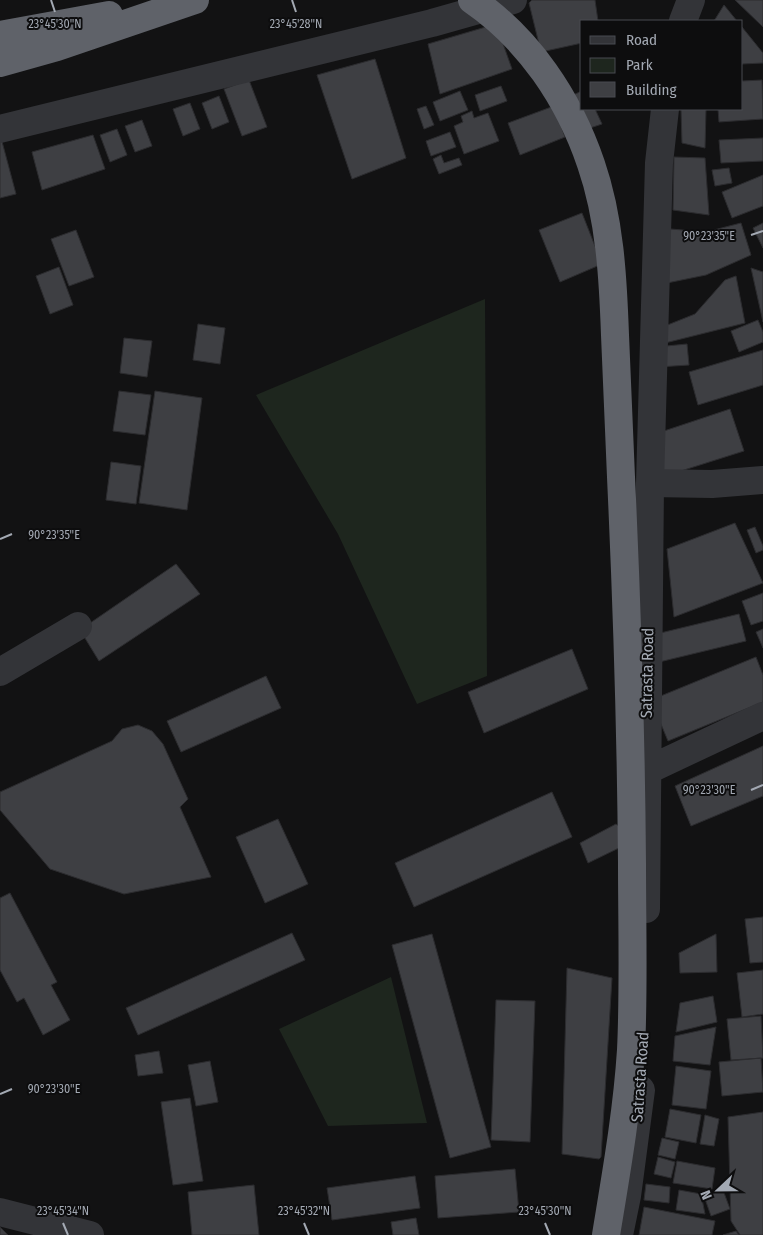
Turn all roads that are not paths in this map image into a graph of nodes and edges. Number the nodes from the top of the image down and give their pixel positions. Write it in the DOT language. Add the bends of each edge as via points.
graph roads {
  1 [pos="472,0"];
  2 [pos="513,0"];
  3 [pos="691,0"];
  4 [pos="187,2"];
  5 [pos="683,20"];
  6 [pos="0,35"];
  7 [pos="0,63"];
  8 [pos="665,110"];
  9 [pos="0,129"];
  10 [pos="763,480"];
  11 [pos="650,483"];
  12 [pos="78,626"];
  13 [pos="0,672"];
  14 [pos="763,716"];
  15 [pos="646,771"];
  16 [pos="0,1212"];
  17 [pos="90,1235"];
  18 [pos="606,1235"];
  19 [pos="619,1235"];
  1 -- 18 [label="highway, bridge" via="495,16 526,49 562,99 592,166 606,220 614,313 631,704 633,949 631,1051"];
  2 -- 9 [label="street" via="432,23"];
  3 -- 5 [label="street"];
  4 -- 6 [label="highway"];
  4 -- 7 [label="highway"];
  8 -- 11 [label="street, Satrasta Road" via="659,163"];
  10 -- 11 [label="street" via="712,484"];
  11 -- 15 [label="street, Satrasta Road"];
  12 -- 13 [label="street"];
  14 -- 15 [label="street"];
  15 -- 19 [label="street, Satrasta Road" via="642,1082"];
  16 -- 17 [label="street"];
}
